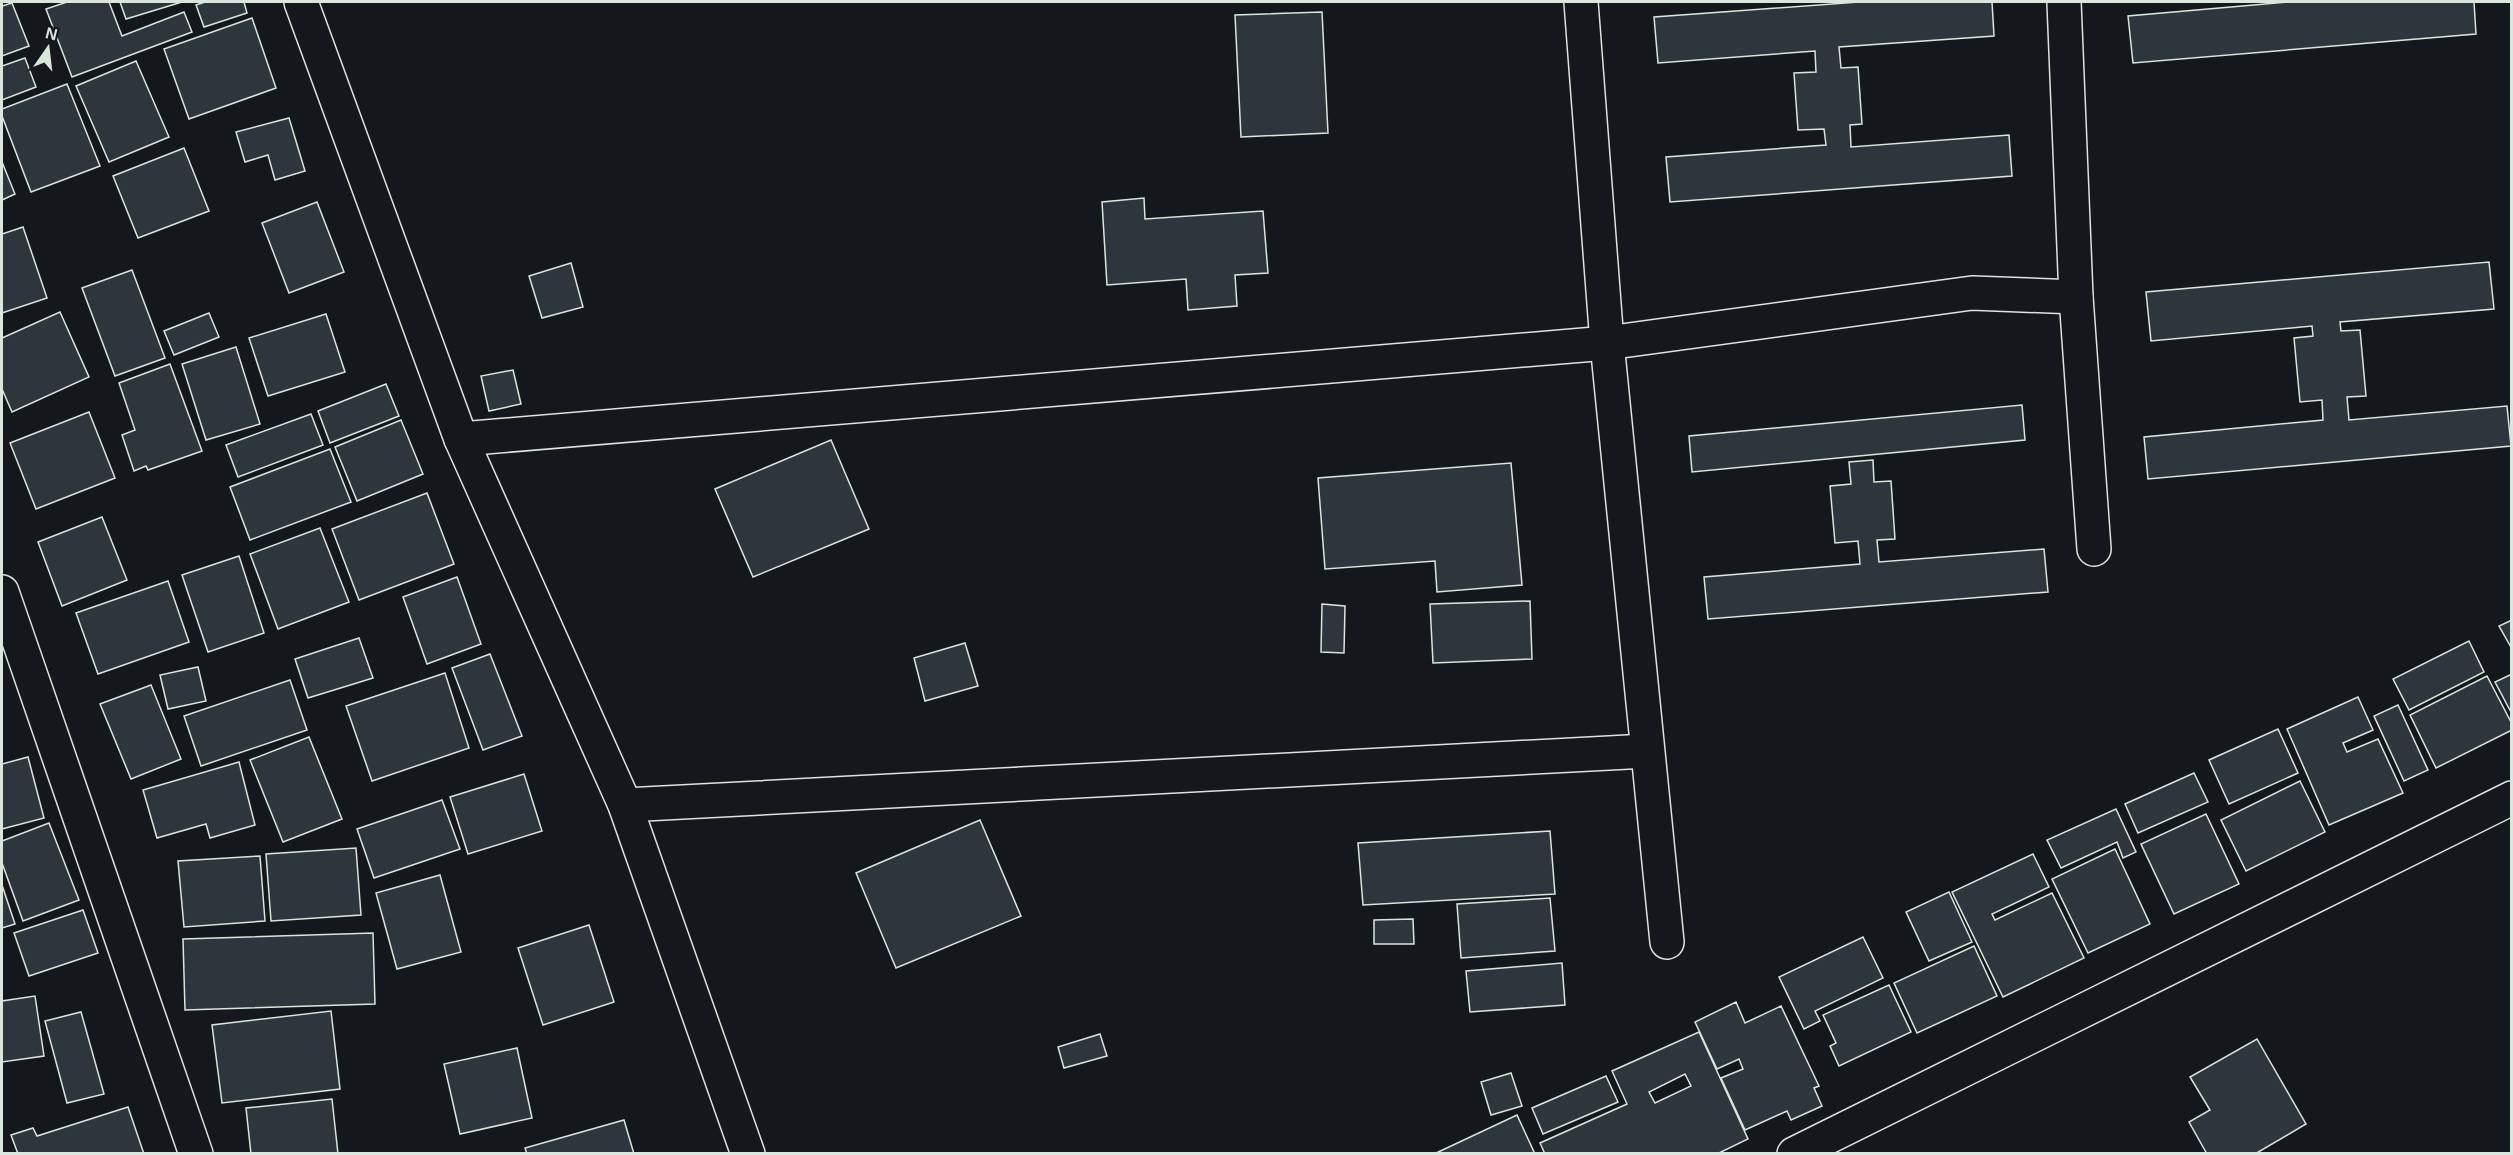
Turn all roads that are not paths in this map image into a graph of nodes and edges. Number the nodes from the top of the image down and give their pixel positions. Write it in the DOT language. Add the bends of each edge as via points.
graph roads {
  1 [pos="301,2"];
  2 [pos="1581,2"];
  3 [pos="2064,2"];
  4 [pos="2076,297"];
  5 [pos="1607,343"];
  6 [pos="461,439"];
  7 [pos="2094,549"];
  8 [pos="2,592"];
  9 [pos="1647,751"];
  10 [pos="2511,798"];
  11 [pos="625,805"];
  12 [pos="1667,942"];
  13 [pos="196,1154"];
  14 [pos="748,1154"];
  15 [pos="1794,1154"];
  1 -- 6 [label="street"];
  2 -- 5 [label="street"];
  3 -- 4 [label="street"];
  4 -- 5 [label="street" via="1972,293"];
  4 -- 7 [label="street"];
  5 -- 6 [label="street"];
  5 -- 9 [label="street"];
  6 -- 11 [label="street"];
  8 -- 13 [label="street"];
  9 -- 11 [label="street"];
  9 -- 12 [label="street"];
  10 -- 15 [label="street"];
  11 -- 14 [label="street"];
}
